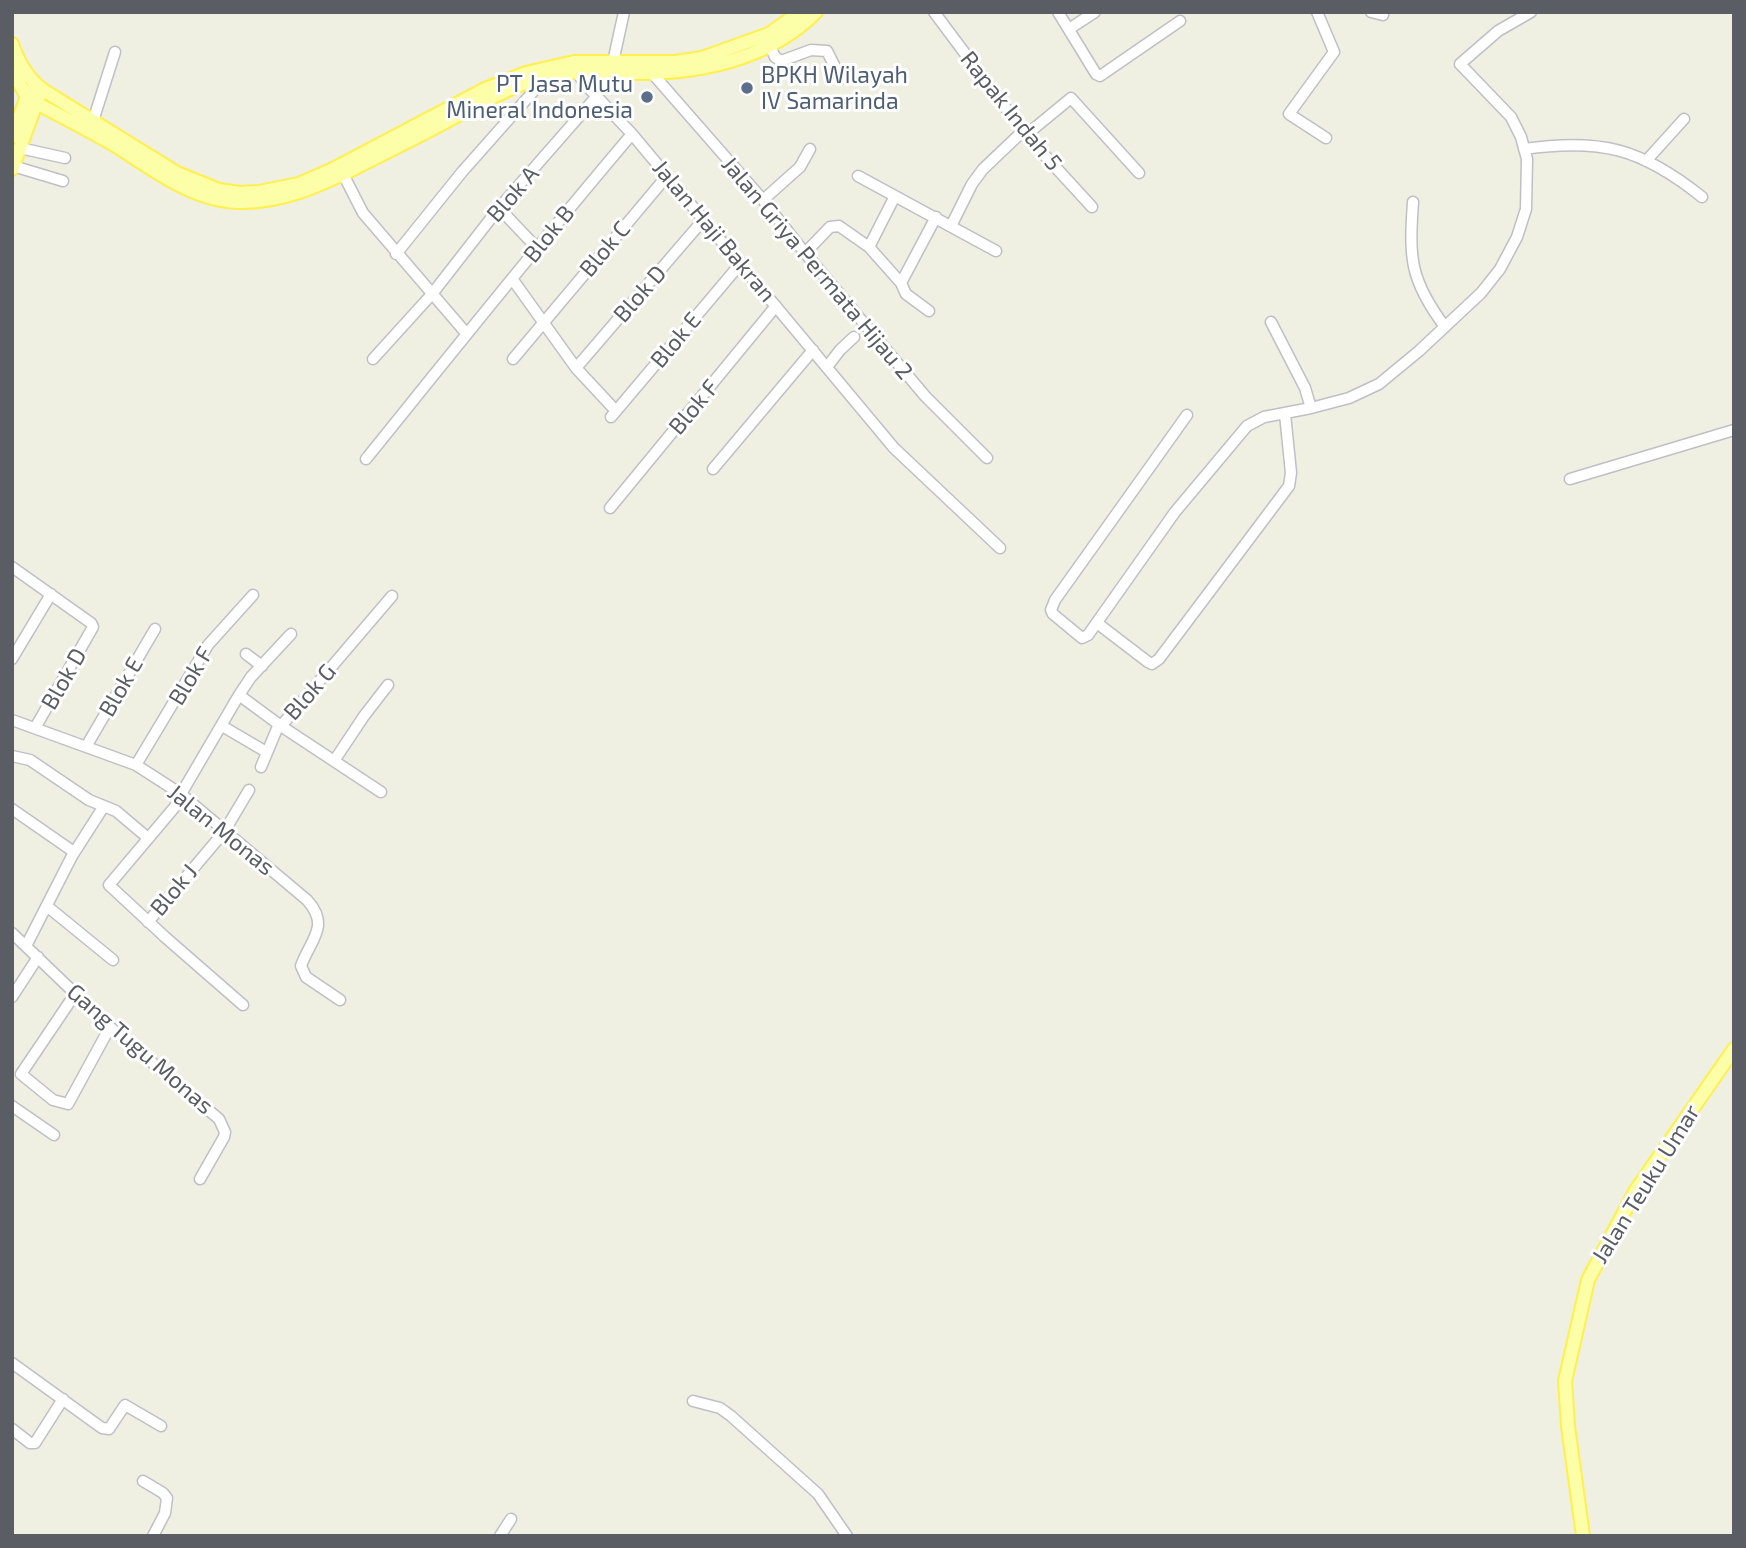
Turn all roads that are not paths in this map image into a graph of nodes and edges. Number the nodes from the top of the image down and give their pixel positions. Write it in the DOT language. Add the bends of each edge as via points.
graph roads {
  1 [pos="624,12"];
  2 [pos="800,12"];
  3 [pos="816,12"];
  4 [pos="934,12"];
  5 [pos="1058,12"];
  6 [pos="1095,12"];
  7 [pos="1317,12"];
  8 [pos="1371,12"];
  9 [pos="1383,12"];
  10 [pos="1531,12"];
  11 [pos="1180,20"];
  12 [pos="1069,29"];
  13 [pos="12,44"];
  14 [pos="770,46"];
  15 [pos="749,49"];
  16 [pos="116,52"];
  17 [pos="613,62"];
  18 [pos="12,71"];
  19 [pos="576,71"];
  20 [pos="652,72"];
  21 [pos="547,76"];
  22 [pos="841,79"];
  23 [pos="38,86"];
  24 [pos="597,96"];
  25 [pos="31,99"];
  26 [pos="1684,119"];
  27 [pos="93,121"];
  28 [pos="1025,133"];
  29 [pos="632,134"];
  30 [pos="12,137"];
  31 [pos="1326,138"];
  32 [pos="20,148"];
  33 [pos="810,149"];
  34 [pos="1524,149"];
  35 [pos="65,158"];
  36 [pos="1646,161"];
  37 [pos="13,168"];
  38 [pos="1139,173"];
  39 [pos="343,174"];
  40 [pos="667,176"];
  41 [pos="858,176"];
  42 [pos="63,181"];
  43 [pos="895,196"];
  44 [pos="1702,197"];
  45 [pos="763,200"];
  46 [pos="1413,202"];
  47 [pos="1092,207"];
  48 [pos="499,208"];
  49 [pos="936,217"];
  50 [pos="704,219"];
  51 [pos="951,226"];
  52 [pos="536,247"];
  53 [pos="869,247"];
  54 [pos="996,251"];
  55 [pos="805,253"];
  56 [pos="396,254"];
  57 [pos="741,263"];
  58 [pos="513,280"];
  59 [pos="901,283"];
  60 [pos="432,294"];
  61 [pos="776,306"];
  62 [pos="929,311"];
  63 [pos="544,322"];
  64 [pos="1271,322"];
  65 [pos="1445,327"];
  66 [pos="466,333"];
  67 [pos="854,337"];
  68 [pos="813,350"];
  69 [pos="373,359"];
  70 [pos="513,359"];
  71 [pos="827,367"];
  72 [pos="576,368"];
  73 [pos="1311,408"];
  74 [pos="1284,414"];
  75 [pos="1187,415"];
  76 [pos="1734,430"];
  77 [pos="1720,435"];
  78 [pos="1734,437"];
  79 [pos="987,458"];
  80 [pos="366,459"];
  81 [pos="713,469"];
  82 [pos="1570,479"];
  83 [pos="610,508"];
  84 [pos="1000,548"];
  85 [pos="12,567"];
  86 [pos="51,594"];
  87 [pos="253,595"];
  88 [pos="392,596"];
  89 [pos="1097,623"];
  90 [pos="155,629"];
  91 [pos="291,634"];
  92 [pos="246,654"];
  93 [pos="12,659"];
  94 [pos="261,666"];
  95 [pos="388,685"];
  96 [pos="239,695"];
  97 [pos="12,720"];
  98 [pos="280,725"];
  99 [pos="222,726"];
  100 [pos="35,728"];
  101 [pos="87,745"];
  102 [pos="263,750"];
  103 [pos="12,756"];
  104 [pos="334,761"];
  105 [pos="136,765"];
  106 [pos="261,767"];
  107 [pos="249,790"];
  108 [pos="381,792"];
  109 [pos="182,795"];
  110 [pos="104,806"];
  111 [pos="12,809"];
  112 [pos="224,832"];
  113 [pos="148,838"];
  114 [pos="74,852"];
  115 [pos="48,907"];
  116 [pos="148,922"];
  117 [pos="12,933"];
  118 [pos="26,946"];
  119 [pos="38,957"];
  120 [pos="113,960"];
  121 [pos="75,994"];
  122 [pos="12,996"];
  123 [pos="340,1000"];
  124 [pos="243,1005"];
  125 [pos="110,1027"];
  126 [pos="1734,1049"];
  127 [pos="12,1106"];
  128 [pos="54,1135"];
  129 [pos="200,1179"];
  130 [pos="12,1363"];
  131 [pos="63,1399"];
  132 [pos="693,1401"];
  133 [pos="161,1426"];
  134 [pos="12,1429"];
  135 [pos="143,1481"];
  136 [pos="511,1519"];
  137 [pos="153,1536"];
  138 [pos="500,1536"];
  139 [pos="847,1536"];
  140 [pos="1583,1536"];
  1 -- 17 [label="street"];
  2 -- 15 [label="main road"];
  3 -- 14 [label="main road"];
  4 -- 28 [label="street, Rapak Indah 5"];
  5 -- 12 [label="street"];
  6 -- 12 [label="street"];
  7 -- 31 [label="street" via="1334,52 1289,114"];
  8 -- 9 [label="street"];
  10 -- 34 [label="street" via="1460,64 1511,117"];
  11 -- 12 [label="street" via="1100,76"];
  13 -- 23 [label="main road"];
  14 -- 15 [label="main road"];
  14 -- 22 [label="street" via="775,57 785,62 811,50 827,51"];
  15 -- 17 [label="main road" via="676,62"];
  15 -- 20 [label="main road" via="702,68"];
  16 -- 27 [label="street"];
  17 -- 27 [label="main road" via="559,64 526,72 333,169 299,184 259,192 219,190 177,173"];
  18 -- 25 [label="main road"];
  19 -- 20 [label="main road"];
  19 -- 21 [label="main road"];
  19 -- 24 [label="street, Jalan Haji Bakran"];
  20 -- 45 [label="street, Jalan Griya Permata Hijau 2"];
  21 -- 39 [label="main road" via="493,97"];
  21 -- 56 [label="street"];
  23 -- 25 [label="main road"];
  23 -- 27 [label="main road"];
  24 -- 29 [label="street, Jalan Haji Bakran"];
  24 -- 48 [label="street, Blok A"];
  25 -- 30 [label="main road"];
  25 -- 32 [label="main road"];
  25 -- 39 [label="main road" via="173,182 216,198 269,200 315,188"];
  26 -- 36 [label="street"];
  28 -- 38 [label="street" via="1071,98"];
  28 -- 47 [label="street, Rapak Indah 5"];
  28 -- 51 [label="street" via="972,184"];
  29 -- 40 [label="street, Jalan Haji Bakran"];
  29 -- 52 [label="street, Blok B"];
  32 -- 35 [label="street"];
  32 -- 37 [label="main road"];
  33 -- 45 [label="street" via="800,167"];
  34 -- 36 [label="street" via="1593,144"];
  34 -- 65 [label="street" via="1527,201 1517,237 1490,281"];
  36 -- 44 [label="street"];
  37 -- 42 [label="street"];
  39 -- 56 [label="street" via="363,213"];
  40 -- 50 [label="street, Jalan Haji Bakran"];
  40 -- 63 [label="street, Blok C"];
  41 -- 43 [label="street"];
  43 -- 49 [label="street"];
  43 -- 53 [label="street"];
  45 -- 55 [label="street, Jalan Griya Permata Hijau 2"];
  46 -- 65 [label="street" via="1410,257 1414,273"];
  48 -- 52 [label="street"];
  48 -- 60 [label="street, Blok A"];
  49 -- 51 [label="street"];
  49 -- 59 [label="street"];
  50 -- 57 [label="street, Jalan Haji Bakran"];
  50 -- 72 [label="street, Blok D"];
  51 -- 54 [label="street"];
  52 -- 58 [label="street, Blok B"];
  53 -- 55 [label="street" via="834,226"];
  53 -- 59 [label="street"];
  55 -- 79 [label="street, Jalan Griya Permata Hijau 2" via="925,396"];
  56 -- 60 [label="street"];
  57 -- 61 [label="street, Jalan Haji Bakran"];
  57 -- 72 [label="street, Blok E" via="613,414"];
  58 -- 63 [label="street"];
  58 -- 66 [label="street, Blok B"];
  59 -- 62 [label="street" via="906,294"];
  60 -- 66 [label="street"];
  60 -- 69 [label="street, Blok A"];
  61 -- 68 [label="street, Jalan Haji Bakran"];
  61 -- 83 [label="street, Blok F"];
  63 -- 70 [label="street, Blok C"];
  63 -- 72 [label="street"];
  64 -- 73 [label="street"];
  65 -- 73 [label="street" via="1379,384"];
  66 -- 80 [label="street, Blok B"];
  67 -- 71 [label="street"];
  68 -- 71 [label="street, Jalan Haji Bakran"];
  68 -- 81 [label="street"];
  71 -- 84 [label="street, Jalan Haji Bakran" via="894,449"];
  73 -- 74 [label="street"];
  74 -- 89 [label="street" via="1256,420 1240,433 1175,512"];
  74 -- 89 [label="street" via="1289,486 1159,659 1148,662"];
  75 -- 89 [label="street" via="1052,606 1053,614 1082,638"];
  76 -- 77 [label="street"];
  77 -- 78 [label="street"];
  77 -- 82 [label="street"];
  85 -- 86 [label="street"];
  86 -- 93 [label="street"];
  86 -- 100 [label="street, Blok D" via="92,629"];
  87 -- 105 [label="street, Blok F" via="208,645"];
  88 -- 98 [label="street, Blok G"];
  90 -- 101 [label="street, Blok E"];
  91 -- 94 [label="street"];
  92 -- 94 [label="street"];
  94 -- 96 [label="street"];
  95 -- 104 [label="street"];
  96 -- 98 [label="street, Blok G"];
  96 -- 99 [label="street"];
  97 -- 100 [label="street, Jalan Monas"];
  98 -- 104 [label="street"];
  98 -- 106 [label="street"];
  99 -- 102 [label="street"];
  99 -- 109 [label="street"];
  100 -- 101 [label="street, Jalan Monas"];
  101 -- 105 [label="street, Jalan Monas"];
  103 -- 110 [label="street" via="30,760"];
  104 -- 108 [label="street"];
  105 -- 109 [label="street, Jalan Monas"];
  107 -- 112 [label="street, Blok J"];
  109 -- 112 [label="street, Jalan Monas"];
  109 -- 113 [label="street"];
  110 -- 113 [label="street"];
  110 -- 114 [label="street"];
  111 -- 114 [label="street"];
  112 -- 116 [label="street, Blok J"];
  112 -- 123 [label="street, Jalan Monas" via="313,906 319,928 300,966 306,977"];
  113 -- 116 [label="street" via="109,885"];
  114 -- 115 [label="street"];
  115 -- 118 [label="street"];
  115 -- 120 [label="street"];
  116 -- 124 [label="street"];
  117 -- 118 [label="street, Gang Tugu Monas"];
  118 -- 119 [label="street, Gang Tugu Monas"];
  119 -- 121 [label="street, Gang Tugu Monas"];
  119 -- 122 [label="street"];
  121 -- 125 [label="street, Gang Tugu Monas"];
  121 -- 125 [label="street" via="21,1074 53,1100 68,1104"];
  125 -- 129 [label="street, Gang Tugu Monas" via="219,1119 224,1137"];
  126 -- 140 [label="main road, Jalan Teuku Umar" via="1636,1190 1588,1280 1565,1381"];
  127 -- 128 [label="street"];
  130 -- 131 [label="street"];
  131 -- 133 [label="street" via="106,1430 125,1405"];
  131 -- 134 [label="street" via="35,1443"];
  132 -- 139 [label="street" via="720,1408 806,1482"];
  135 -- 137 [label="street" via="168,1501"];
  136 -- 138 [label="street"];
}
